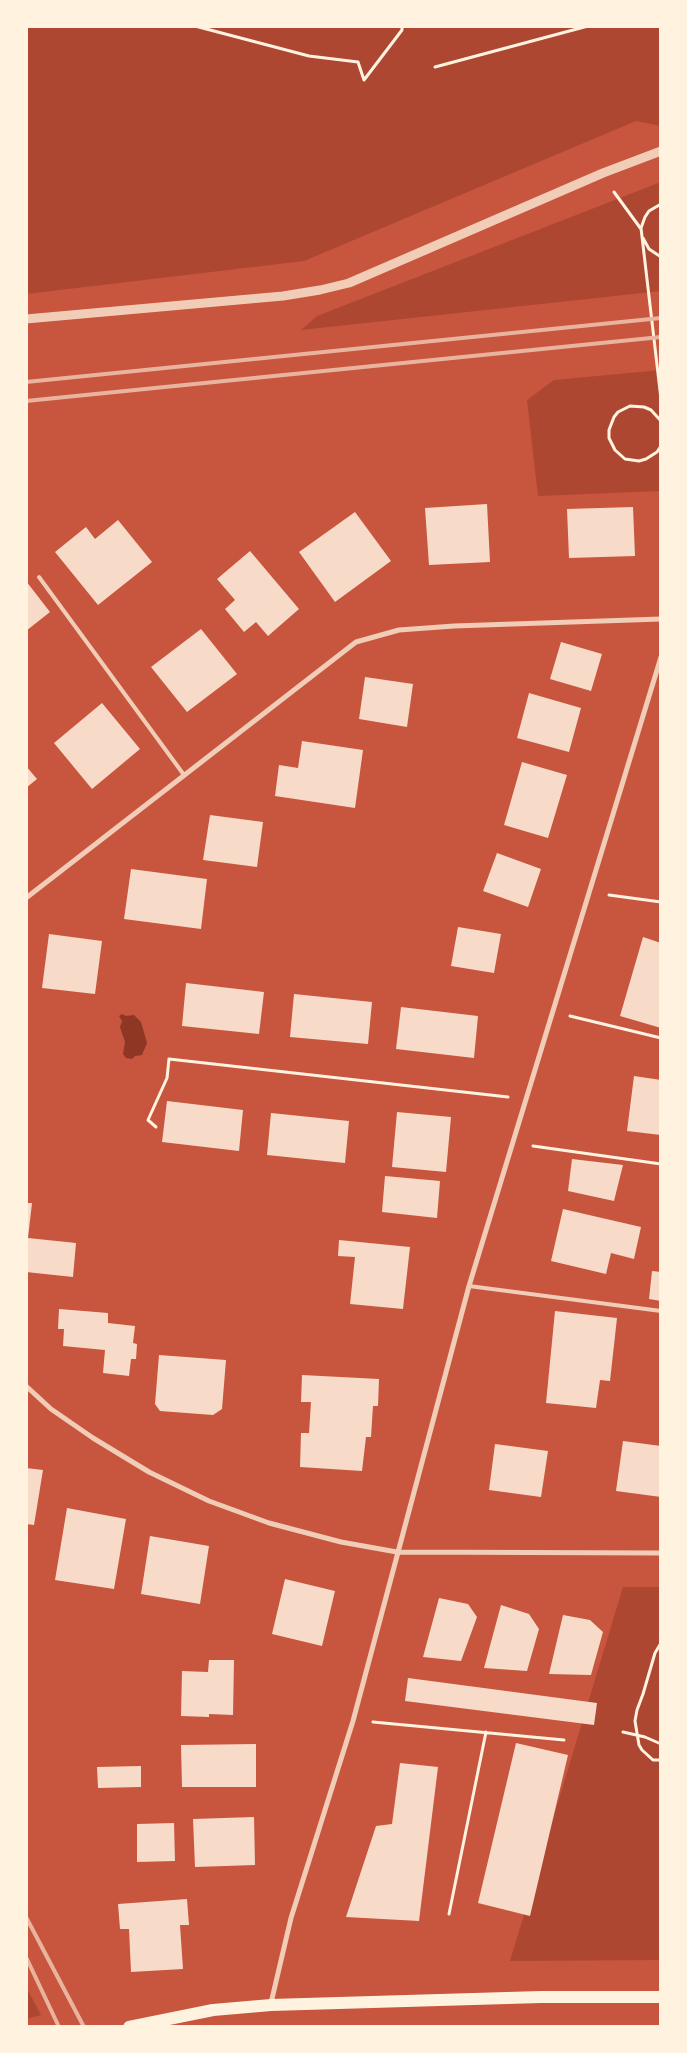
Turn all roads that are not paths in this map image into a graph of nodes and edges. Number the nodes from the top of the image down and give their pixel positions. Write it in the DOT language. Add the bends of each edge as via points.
graph roads {
  1 [pos="661,151"];
  2 [pos="26,319"];
  3 [pos="38,576"];
  4 [pos="661,619"];
  5 [pos="661,657"];
  6 [pos="184,775"];
  7 [pos="26,898"];
  8 [pos="469,1286"];
  9 [pos="661,1311"];
  10 [pos="26,1386"];
  11 [pos="397,1552"];
  12 [pos="661,1553"];
  13 [pos="661,1997"];
  14 [pos="270,2005"];
  15 [pos="129,2027"];
  1 -- 2 [label="street" via="349,283 283,296"];
  3 -- 6 [label="lane"];
  4 -- 6 [label="street" via="436,627 398,630 356,642"];
  5 -- 8 [label="street"];
  6 -- 7 [label="street"];
  8 -- 9 [label="lane"];
  8 -- 11 [label="street"];
  10 -- 11 [label="street" via="51,1409 92,1438 149,1472 209,1501 269,1524"];
  11 -- 12 [label="street"];
  11 -- 14 [label="street" via="353,1721 291,1918"];
  13 -- 14 [label="main road"];
  14 -- 15 [label="main road" via="213,2010"];
}
